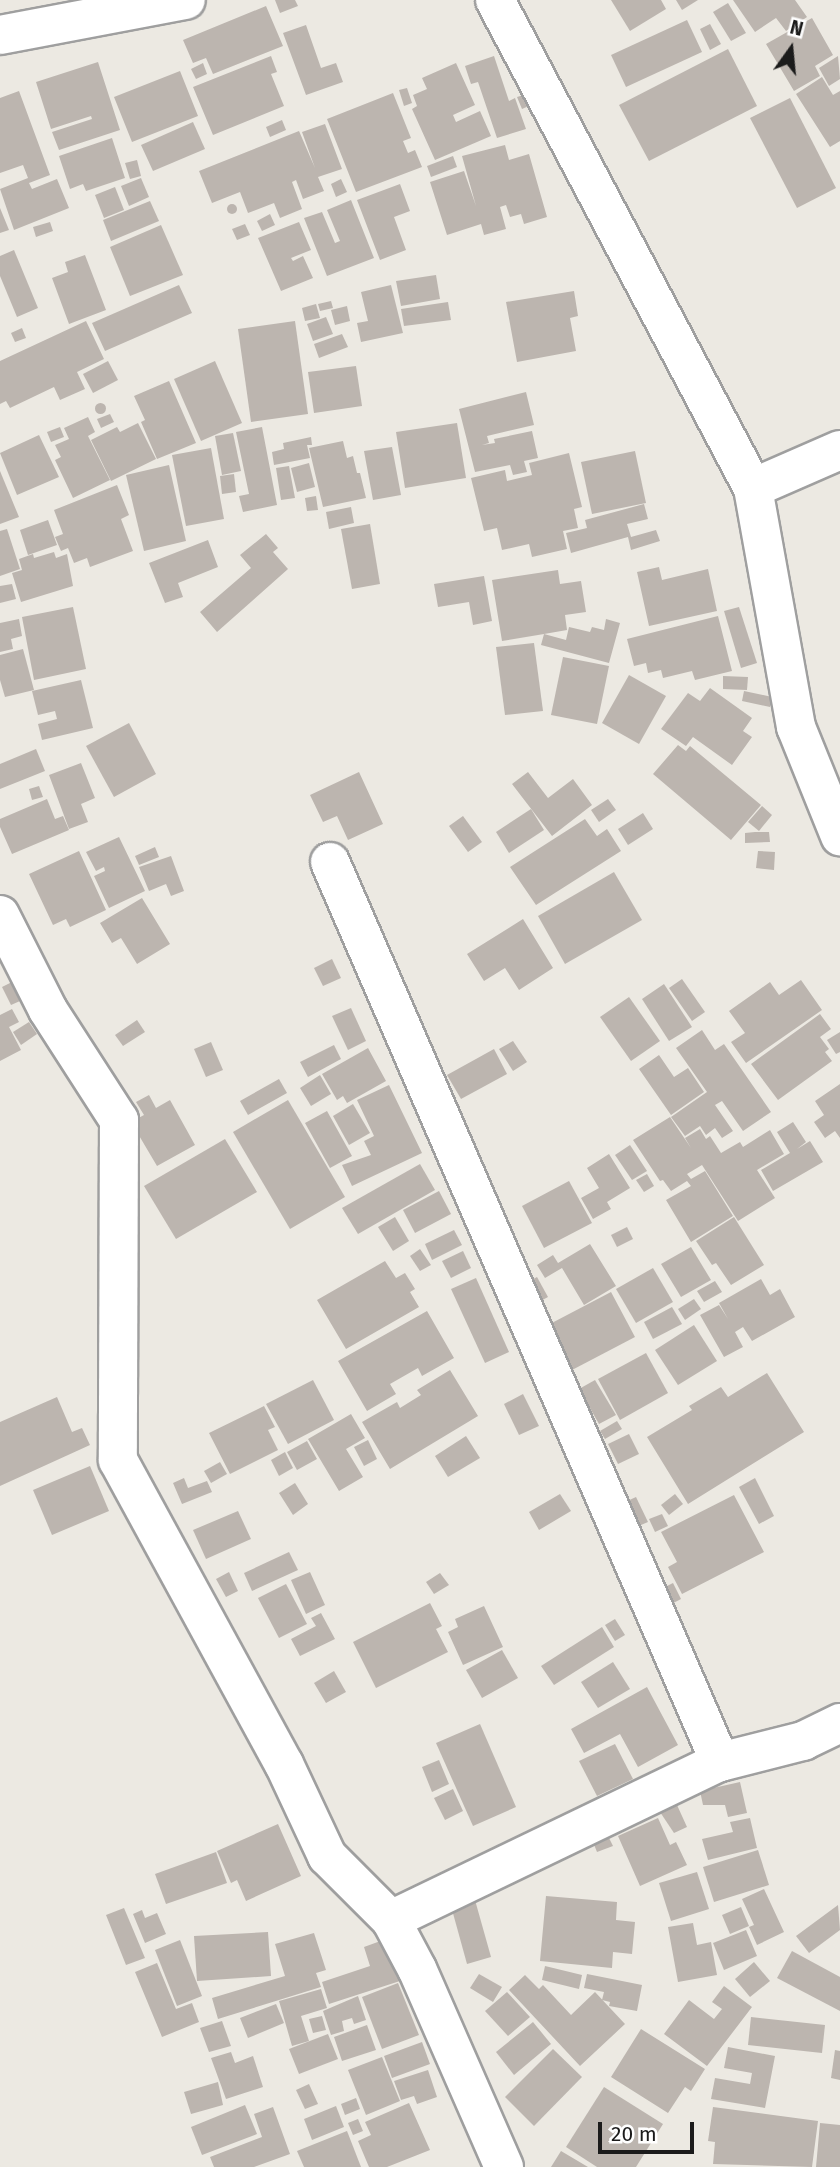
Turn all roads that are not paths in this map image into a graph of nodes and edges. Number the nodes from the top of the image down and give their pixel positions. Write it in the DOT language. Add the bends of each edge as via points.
graph roads {
  1 [pos="186,0"];
  2 [pos="495,0"];
  3 [pos="0,35"];
  4 [pos="840,450"];
  5 [pos="753,488"];
  6 [pos="840,836"];
  7 [pos="330,862"];
  8 [pos="0,915"];
  9 [pos="840,1723"];
  10 [pos="720,1762"];
  11 [pos="391,1920"];
  12 [pos="504,2167"];
  1 -- 3 [label="street"];
  2 -- 5 [label="street"];
  4 -- 5 [label="street"];
  5 -- 6 [label="street" via="796,727"];
  7 -- 10 [label="street"];
  8 -- 11 [label="street" via="48,1010 118,1120 118,1460 284,1764 327,1856"];
  9 -- 10 [label="street" via="803,1741"];
  10 -- 11 [label="street"];
  11 -- 12 [label="street"];
}
